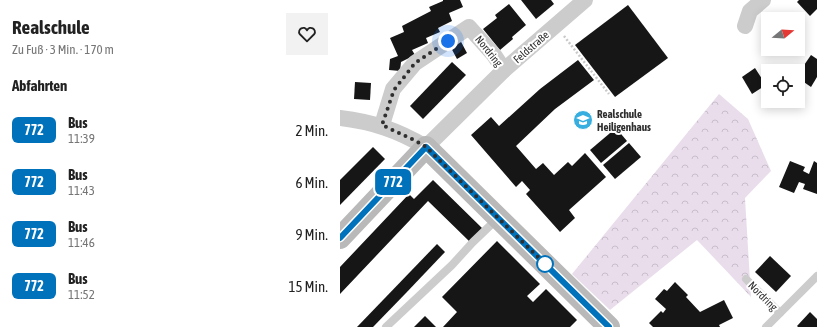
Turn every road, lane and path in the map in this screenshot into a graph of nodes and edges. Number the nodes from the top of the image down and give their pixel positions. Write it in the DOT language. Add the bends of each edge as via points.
graph roads {
  1 [pos="585,0"];
  2 [pos="763,0"];
  3 [pos="745,26"];
  4 [pos="564,36"];
  5 [pos="504,70"];
  6 [pos="609,94"];
  7 [pos="340,118"];
  8 [pos="382,125"];
  9 [pos="426,147"];
  10 [pos="498,219"];
  11 [pos="340,238"];
  12 [pos="817,276"];
  13 [pos="746,279"];
  14 [pos="780,313"];
  15 [pos="386,327"];
  16 [pos="609,327"];
  17 [pos="766,327"];
  1 -- 5 [label="street, Feldstraße"];
  2 -- 3 [label="street" via="750,11"];
  4 -- 6 [label="path"];
  5 -- 8 [label="street, Nordring" via="469,27 415,63 394,90"];
  5 -- 9 [label="street, Feldstraße"];
  7 -- 8 [label="street"];
  8 -- 9 [label="street"];
  9 -- 10 [label="street"];
  9 -- 11 [label="street"];
  10 -- 15 [label="lane"];
  10 -- 16 [label="street"];
  12 -- 14 [label="lane, Nordring"];
  13 -- 14 [label="lane, Nordring"];
  14 -- 17 [label="lane, Nordring"];
}
